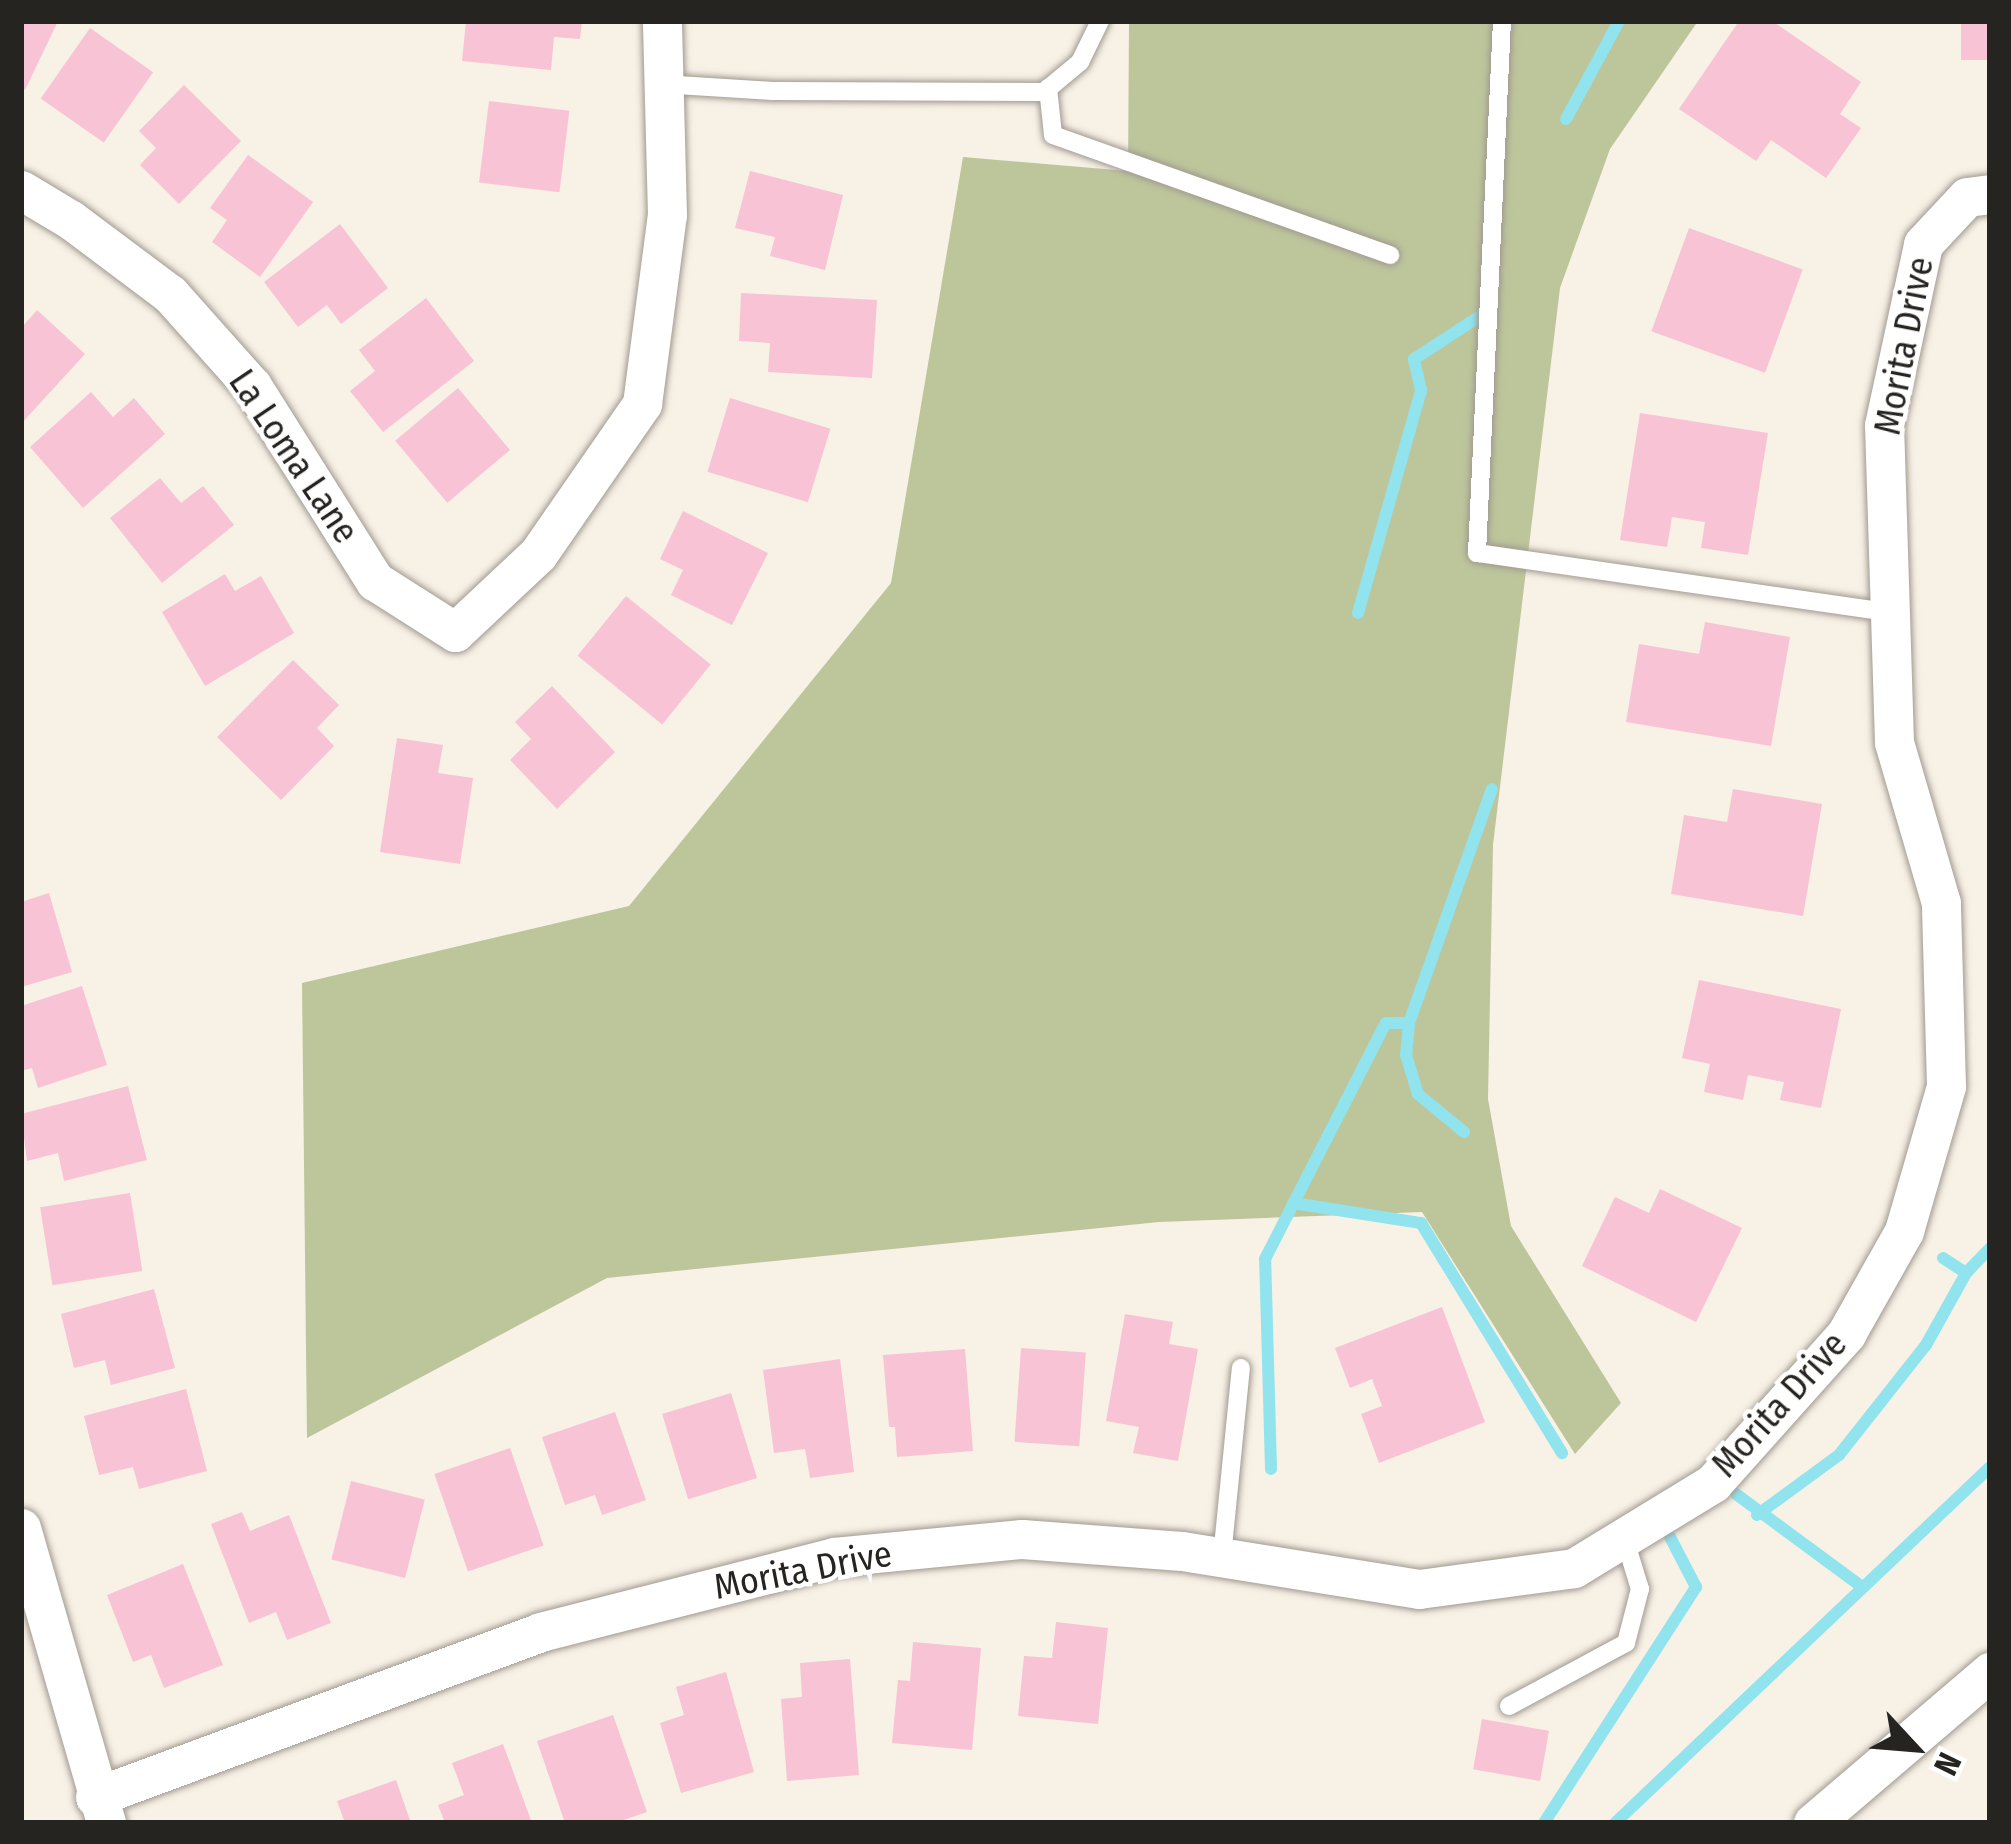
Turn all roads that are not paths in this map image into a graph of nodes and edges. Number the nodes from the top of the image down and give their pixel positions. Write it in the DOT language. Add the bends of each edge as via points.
graph roads {
  1 [pos="662,21"];
  2 [pos="1100,21"];
  3 [pos="1502,21"];
  4 [pos="661,84"];
  5 [pos="1048,88"];
  6 [pos="21,190"];
  7 [pos="1979,195"];
  8 [pos="1390,255"];
  9 [pos="1886,612"];
  10 [pos="1241,1368"];
  11 [pos="21,1528"];
  12 [pos="1624,1537"];
  13 [pos="1222,1558"];
  14 [pos="1990,1672"];
  15 [pos="1509,1706"];
  16 [pos="101,1810"];
  17 [pos="1813,1823"];
  1 -- 4 [label="street"];
  2 -- 5 [label="lane" via="1080,62"];
  3 -- 9 [label="lane" via="1477,553"];
  4 -- 5 [label="lane"];
  4 -- 6 [label="street, La Loma Lane" via="667,215 642,404 538,554 455,632 375,580 252,386 170,294"];
  5 -- 8 [label="lane" via="1053,135"];
  7 -- 9 [label="street, Morita Drive" via="1923,244 1884,425"];
  9 -- 12 [label="street, Morita Drive" via="1894,742 1941,902 1946,1086 1904,1231 1846,1334 1713,1483"];
  10 -- 13 [label="lane"];
  11 -- 16 [label="street"];
  12 -- 13 [label="street, Morita Drive" via="1574,1568 1419,1589"];
  12 -- 15 [label="lane" via="1640,1589 1626,1643"];
  13 -- 16 [label="street, Morita Drive" via="1022,1539 834,1557 540,1632"];
  14 -- 17 [label="street"];
}
